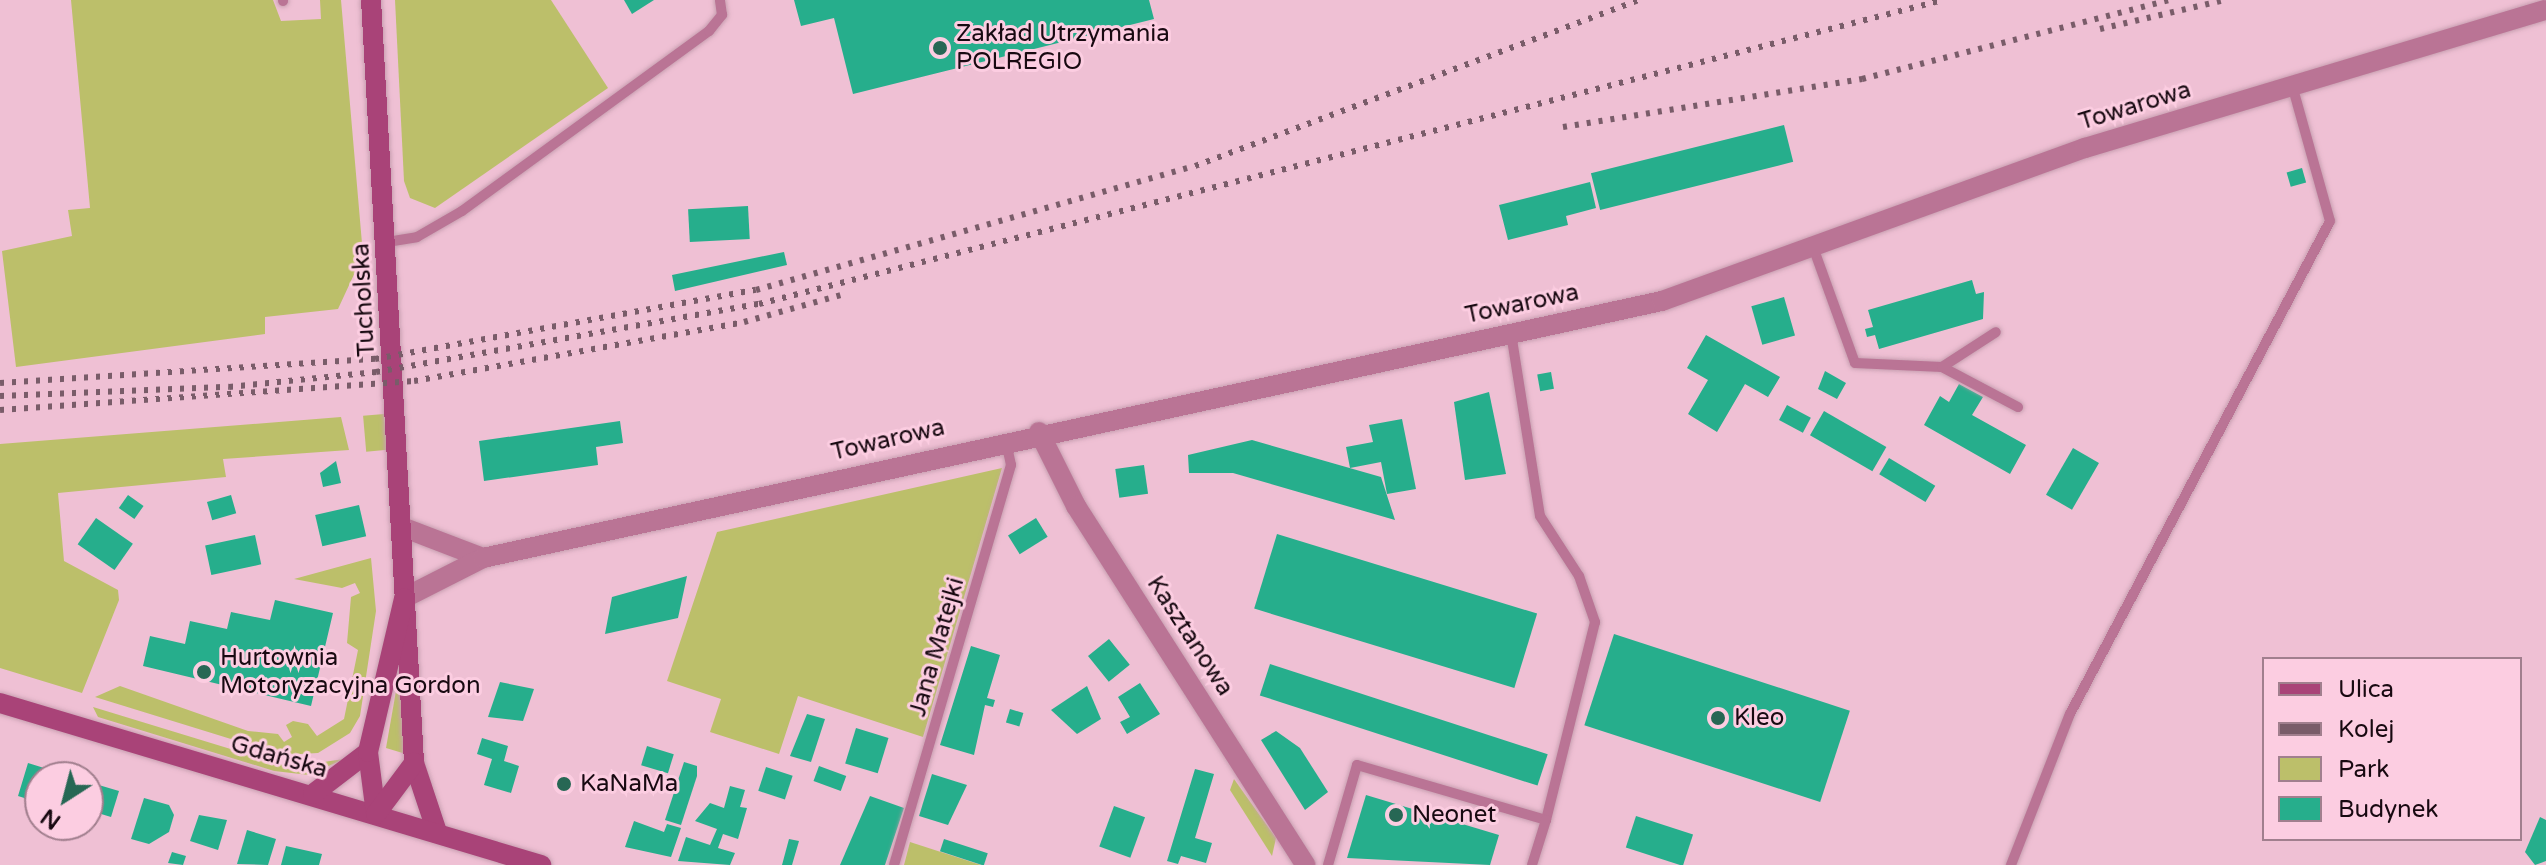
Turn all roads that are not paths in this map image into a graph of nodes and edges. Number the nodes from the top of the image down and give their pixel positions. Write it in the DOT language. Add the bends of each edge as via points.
graph roads {
  1 [pos="371,0"];
  2 [pos="720,0"];
  3 [pos="2546,10"];
  4 [pos="2292,85"];
  5 [pos="387,242"];
  6 [pos="1813,247"];
  7 [pos="1996,332"];
  8 [pos="1511,333"];
  9 [pos="1942,367"];
  10 [pos="2018,407"];
  11 [pos="1039,432"];
  12 [pos="1006,439"];
  13 [pos="402,527"];
  14 [pos="483,558"];
  15 [pos="404,598"];
  16 [pos="0,703"];
  17 [pos="368,752"];
  18 [pos="414,763"];
  19 [pos="313,794"];
  20 [pos="376,814"];
  21 [pos="1546,820"];
  22 [pos="437,832"];
  23 [pos="530,863"];
  24 [pos="894,865"];
  25 [pos="1306,865"];
  26 [pos="1328,865"];
  27 [pos="1532,865"];
  28 [pos="2011,865"];
  1 -- 5 [label="main road, Tucholska"];
  2 -- 5 [label="lane" via="722,15 709,31 462,211 417,237"];
  3 -- 4 [label="street, Towarowa"];
  4 -- 6 [label="street, Towarowa" via="1982,182"];
  4 -- 28 [label="lane" via="2330,221 2070,714"];
  5 -- 13 [label="main road, Tucholska"];
  6 -- 8 [label="street, Towarowa" via="1662,301"];
  6 -- 9 [label="lane" via="1855,363"];
  7 -- 9 [label="lane"];
  8 -- 11 [label="street, Towarowa"];
  8 -- 21 [label="lane" via="1540,516 1579,576 1595,622"];
  9 -- 10 [label="lane"];
  11 -- 12 [label="street, Towarowa"];
  11 -- 25 [label="street, Kasztanowa" via="1076,506"];
  12 -- 14 [label="street, Towarowa"];
  12 -- 24 [label="lane, Jana Matejki" via="1011,465"];
  13 -- 14 [label="street"];
  13 -- 15 [label="main road, Tucholska"];
  14 -- 15 [label="street, Towarowa"];
  15 -- 17 [label="main road, Tucholska"];
  15 -- 18 [label="main road, Tucholska"];
  16 -- 19 [label="main road, Gdańska"];
  17 -- 19 [label="main road"];
  17 -- 20 [label="main road, Tucholska"];
  18 -- 20 [label="main road"];
  18 -- 22 [label="main road, Tucholska"];
  19 -- 20 [label="main road, Gdańska"];
  20 -- 22 [label="main road, Gdańska"];
  21 -- 26 [label="lane" via="1357,765"];
  21 -- 27 [label="lane"];
  22 -- 23 [label="main road, Gdańska"];
}
